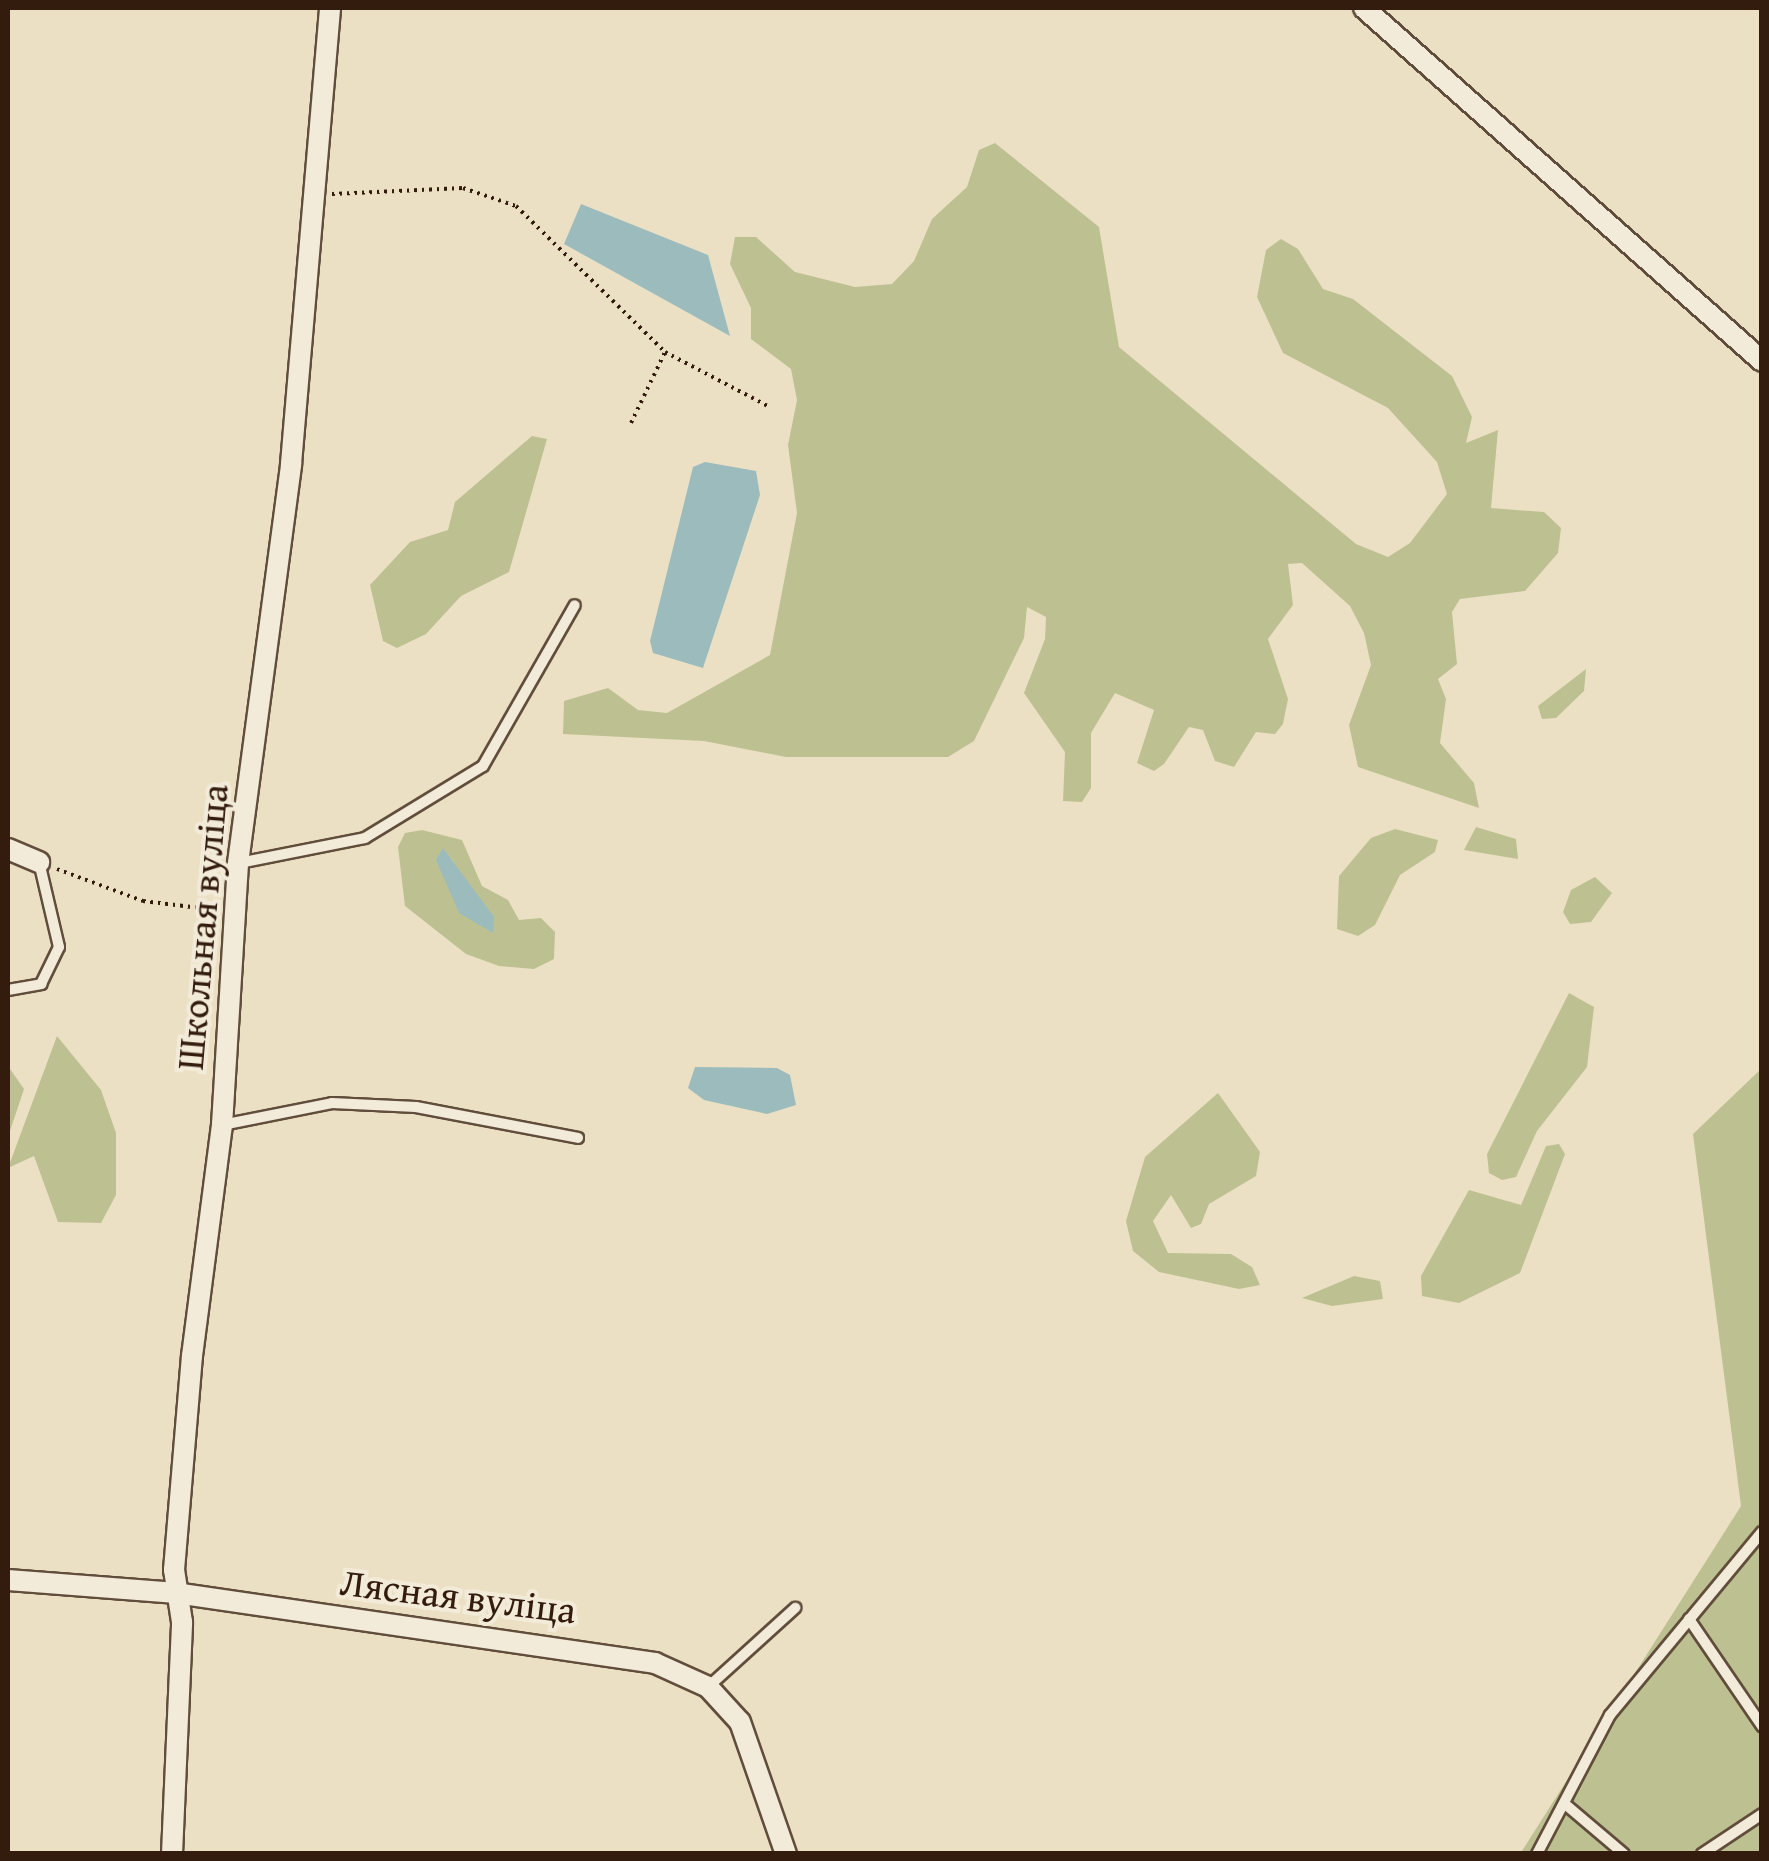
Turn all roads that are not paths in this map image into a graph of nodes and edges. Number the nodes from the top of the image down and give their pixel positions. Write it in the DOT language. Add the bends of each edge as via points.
graph roads {
  1 [pos="330,8"];
  2 [pos="1364,8"];
  3 [pos="1762,361"];
  4 [pos="576,605"];
  5 [pos="8,850"];
  6 [pos="39,862"];
  7 [pos="238,863"];
  8 [pos="8,990"];
  9 [pos="222,1125"];
  10 [pos="578,1138"];
  11 [pos="1762,1532"];
  12 [pos="8,1580"];
  13 [pos="176,1593"];
  14 [pos="795,1608"];
  15 [pos="1689,1619"];
  16 [pos="708,1687"];
  17 [pos="1762,1726"];
  18 [pos="1565,1804"];
  19 [pos="1762,1814"];
  20 [pos="172,1854"];
  21 [pos="786,1854"];
  22 [pos="1538,1854"];
  23 [pos="1624,1854"];
  24 [pos="1702,1854"];
  1 -- 7 [label="street, Школьная вуліца" via="291,464"];
  2 -- 3 [label="street"];
  4 -- 7 [label="lane" via="483,766 364,838"];
  5 -- 6 [label="street"];
  6 -- 8 [label="lane" via="59,947 40,984"];
  7 -- 9 [label="street, Школьная вуліца"];
  9 -- 10 [label="lane" via="332,1104 416,1108"];
  9 -- 13 [label="street, Школьная вуліца" via="192,1356"];
  11 -- 15 [label="lane"];
  12 -- 13 [label="street, Лясная вуліца"];
  13 -- 16 [label="street, Лясная вуліца" via="602,1650"];
  13 -- 20 [label="street, Школьная вуліца"];
  14 -- 16 [label="lane"];
  15 -- 17 [label="lane"];
  15 -- 18 [label="lane" via="1610,1716"];
  16 -- 21 [label="street, Лясная вуліца" via="740,1722"];
  18 -- 22 [label="lane"];
  18 -- 23 [label="lane"];
  19 -- 24 [label="lane"];
}
